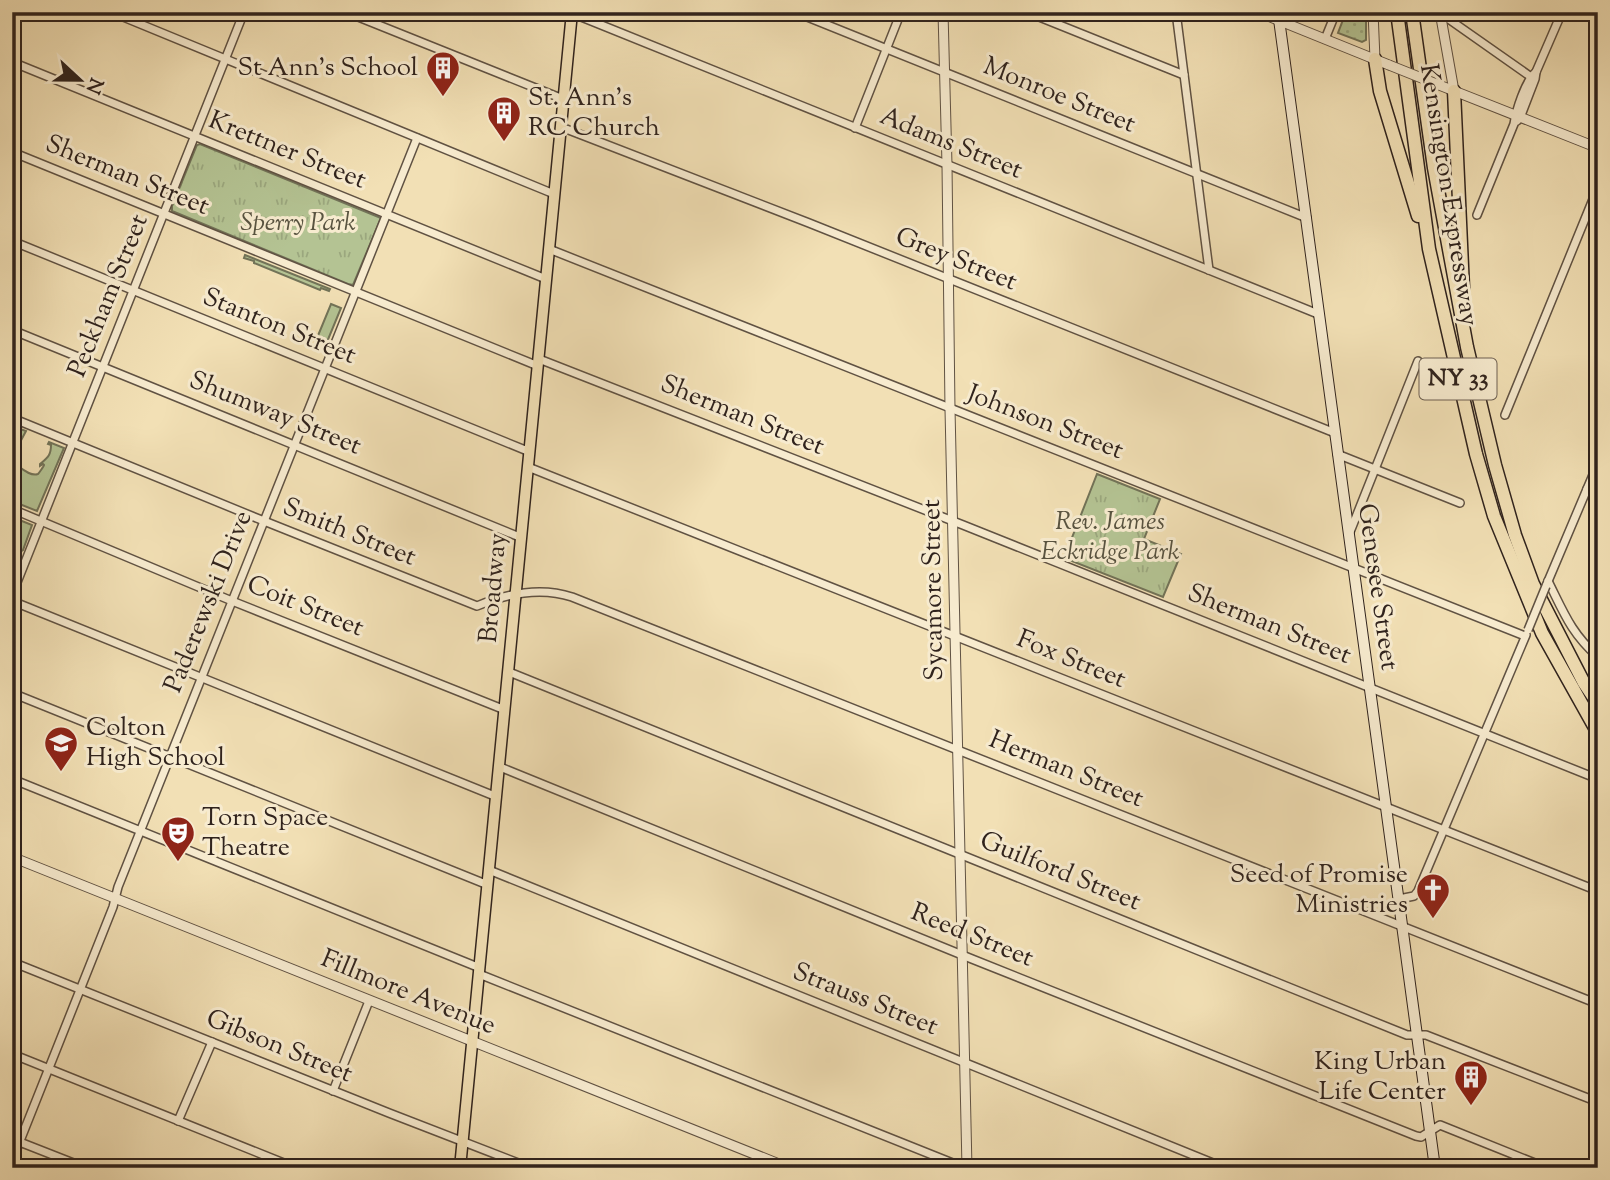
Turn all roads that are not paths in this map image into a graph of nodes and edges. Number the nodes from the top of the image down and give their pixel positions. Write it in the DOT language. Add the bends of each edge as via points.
graph roads {
  1 [pos="111,12"];
  2 [pos="244,12"];
  3 [pos="346,12"];
  4 [pos="795,12"];
  5 [pos="901,12"];
  6 [pos="943,12"];
  7 [pos="1027,12"];
  8 [pos="1176,12"];
  9 [pos="1258,12"];
  10 [pos="1336,12"];
  11 [pos="1373,12"];
  12 [pos="1396,12"];
  13 [pos="1412,12"];
  14 [pos="1562,12"];
  15 [pos="1584,12"];
  16 [pos="571,13"];
  17 [pos="1440,13"];
  18 [pos="1279,16"];
  19 [pos="1598,22"];
  20 [pos="1325,39"];
  21 [pos="887,49"];
  22 [pos="1374,58"];
  23 [pos="226,59"];
  24 [pos="12,62"];
  25 [pos="945,72"];
  26 [pos="1184,75"];
  27 [pos="1534,76"];
  28 [pos="1454,91"];
  29 [pos="563,99"];
  30 [pos="1517,119"];
  31 [pos="561,127"];
  32 [pos="855,128"];
  33 [pos="195,136"];
  34 [pos="417,138"];
  35 [pos="1598,148"];
  36 [pos="12,152"];
  37 [pos="947,165"];
  38 [pos="1197,174"];
  39 [pos="1598,187"];
  40 [pos="554,194"];
  41 [pos="164,214"];
  42 [pos="386,214"];
  43 [pos="1477,215"];
  44 [pos="1307,218"];
  45 [pos="12,241"];
  46 [pos="549,249"];
  47 [pos="1429,249"];
  48 [pos="1209,270"];
  49 [pos="546,279"];
  50 [pos="949,279"];
  51 [pos="134,291"];
  52 [pos="355,292"];
  53 [pos="1318,314"];
  54 [pos="12,330"];
  55 [pos="1467,347"];
  56 [pos="1418,361"];
  57 [pos="538,362"];
  58 [pos="103,367"];
  59 [pos="325,369"];
  60 [pos="950,409"];
  61 [pos="1504,415"];
  62 [pos="12,418"];
  63 [pos="1335,433"];
  64 [pos="73,443"];
  65 [pos="294,445"];
  66 [pos="530,452"];
  67 [pos="1337,454"];
  68 [pos="1598,463"];
  69 [pos="528,467"];
  70 [pos="1375,469"];
  71 [pos="1587,489"];
  72 [pos="1598,494"];
  73 [pos="1460,503"];
  74 [pos="12,509"];
  75 [pos="42,521"];
  76 [pos="953,521"];
  77 [pos="264,522"];
  78 [pos="1349,536"];
  79 [pos="522,538"];
  80 [pos="1353,568"];
  81 [pos="1547,583"];
  82 [pos="12,595"];
  83 [pos="516,595"];
  84 [pos="12,601"];
  85 [pos="232,601"];
  86 [pos="1526,633"];
  87 [pos="956,637"];
  88 [pos="1598,657"];
  89 [pos="509,672"];
  90 [pos="201,677"];
  91 [pos="1370,688"];
  92 [pos="12,693"];
  93 [pos="1598,704"];
  94 [pos="505,710"];
  95 [pos="1484,733"];
  96 [pos="1598,733"];
  97 [pos="958,750"];
  98 [pos="169,757"];
  99 [pos="500,767"];
  100 [pos="1593,777"];
  101 [pos="12,779"];
  102 [pos="497,797"];
  103 [pos="1386,808"];
  104 [pos="1444,830"];
  105 [pos="140,831"];
  106 [pos="961,855"];
  107 [pos="12,857"];
  108 [pos="489,870"];
  109 [pos="488,885"];
  110 [pos="1598,891"];
  111 [pos="115,898"];
  112 [pos="1399,899"];
  113 [pos="1402,926"];
  114 [pos="963,955"];
  115 [pos="12,962"];
  116 [pos="480,971"];
  117 [pos="80,989"];
  118 [pos="369,1001"];
  119 [pos="1598,1004"];
  120 [pos="1417,1035"];
  121 [pos="472,1041"];
  122 [pos="212,1042"];
  123 [pos="12,1054"];
  124 [pos="965,1062"];
  125 [pos="48,1069"];
  126 [pos="333,1091"];
  127 [pos="1598,1102"];
  128 [pos="178,1121"];
  129 [pos="1430,1131"];
  130 [pos="16,1140"];
  131 [pos="463,1141"];
  132 [pos="12,1161"];
  133 [pos="86,1168"];
  134 [pos="296,1168"];
  135 [pos="460,1168"];
  136 [pos="531,1168"];
  137 [pos="789,1168"];
  138 [pos="966,1168"];
  139 [pos="1225,1168"];
  140 [pos="1435,1168"];
  141 [pos="1547,1168"];
  1 -- 23 [label="street"];
  2 -- 23 [label="street, Peckham Street"];
  3 -- 29 [label="street"];
  4 -- 21 [label="street, Monroe Street"];
  5 -- 21 [label="street"];
  6 -- 25 [label="street, Sycamore Street"];
  7 -- 26 [label="street"];
  8 -- 26 [label="street"];
  9 -- 18 [label="street"];
  10 -- 20 [label="street"];
  11 -- 22 [label="street"];
  12 -- 47 [label="highway, Kensington Expressway / NY 33"];
  13 -- 55 [label="highway, Kensington Expressway / NY 33" via="1434,168"];
  14 -- 27 [label="street"];
  15 -- 19 [label="street"];
  16 -- 29 [label="main road, Broadway"];
  16 -- 32 [label="street, Adams Street"];
  17 -- 27 [label="street"];
  17 -- 28 [label="street"];
  18 -- 20 [label="street"];
  18 -- 44 [label="main road, Genesee Street"];
  20 -- 22 [label="street"];
  21 -- 25 [label="street, Monroe Street"];
  21 -- 32 [label="street"];
  22 -- 28 [label="street, bridge"];
  22 -- 47 [label="highway"];
  23 -- 33 [label="street, Peckham Street"];
  23 -- 34 [label="street"];
  24 -- 33 [label="street, Krettner Street"];
  25 -- 37 [label="street, Sycamore Street"];
  25 -- 38 [label="street, Monroe Street"];
  26 -- 38 [label="street"];
  27 -- 30 [label="street"];
  28 -- 30 [label="street"];
  28 -- 55 [label="highway"];
  29 -- 31 [label="main road, Broadway"];
  30 -- 35 [label="street"];
  30 -- 43 [label="street"];
  31 -- 40 [label="main road, Broadway"];
  31 -- 50 [label="street, Grey Street"];
  32 -- 37 [label="street, Adams Street"];
  33 -- 41 [label="street, Peckham Street"];
  33 -- 42 [label="street, Krettner Street"];
  34 -- 40 [label="street"];
  34 -- 42 [label="street, Paderewski Drive"];
  36 -- 41 [label="street, Sherman Street"];
  37 -- 48 [label="street, Adams Street"];
  37 -- 50 [label="street, Sycamore Street"];
  38 -- 44 [label="street, Monroe Street"];
  38 -- 48 [label="street"];
  39 -- 61 [label="street"];
  40 -- 46 [label="main road, Broadway"];
  41 -- 51 [label="street, Peckham Street"];
  41 -- 52 [label="street, Sherman Street"];
  42 -- 49 [label="street, Krettner Street"];
  42 -- 52 [label="street, Paderewski Drive"];
  44 -- 53 [label="main road, Genesee Street"];
  45 -- 51 [label="street, Stanton Street"];
  46 -- 49 [label="main road, Broadway"];
  46 -- 60 [label="street, Johnson Street"];
  47 -- 96 [label="highway, Kensington Expressway / NY 33" via="1494,516 1542,633"];
  48 -- 53 [label="street, Adams Street"];
  49 -- 57 [label="main road, Broadway"];
  50 -- 60 [label="street, Sycamore Street"];
  50 -- 63 [label="street, Grey Street"];
  51 -- 58 [label="street, Peckham Street"];
  51 -- 59 [label="street, Stanton Street"];
  52 -- 57 [label="street, Sherman Street"];
  52 -- 59 [label="street, Paderewski Drive"];
  53 -- 63 [label="main road, Genesee Street"];
  54 -- 58 [label="street, Shumway Street"];
  55 -- 93 [label="highway, Kensington Expressway / NY 33" via="1515,535 1533,584"];
  56 -- 70 [label="street"];
  57 -- 66 [label="main road, Broadway"];
  57 -- 76 [label="street, Sherman Street"];
  58 -- 64 [label="street, Peckham Street"];
  58 -- 65 [label="street, Shumway Street"];
  59 -- 65 [label="street, Paderewski Drive"];
  59 -- 66 [label="street, Stanton Street"];
  60 -- 76 [label="street, Sycamore Street"];
  60 -- 80 [label="street, Johnson Street"];
  62 -- 64 [label="street, Smith Street"];
  63 -- 67 [label="main road, Genesee Street"];
  64 -- 75 [label="street, Peckham Street"];
  64 -- 77 [label="street, Smith Street"];
  65 -- 77 [label="street, Paderewski Drive"];
  65 -- 79 [label="street, Shumway Street"];
  66 -- 69 [label="main road, Broadway"];
  67 -- 70 [label="street"];
  67 -- 78 [label="main road, Genesee Street"];
  68 -- 71 [label="street"];
  69 -- 79 [label="main road, Broadway"];
  69 -- 87 [label="street, Fox Street"];
  70 -- 73 [label="street"];
  70 -- 78 [label="street"];
  71 -- 72 [label="street"];
  71 -- 81 [label="street"];
  74 -- 75 [label="street, Coit Street"];
  75 -- 82 [label="street, Peckham Street"];
  75 -- 85 [label="street, Coit Street"];
  76 -- 87 [label="street, Sycamore Street"];
  76 -- 91 [label="street, Sherman Street"];
  77 -- 83 [label="street, Smith Street" via="477,606"];
  77 -- 85 [label="street, Paderewski Drive"];
  78 -- 80 [label="main road, Genesee Street"];
  79 -- 83 [label="main road, Broadway"];
  80 -- 86 [label="street, Johnson Street"];
  80 -- 91 [label="main road, Genesee Street"];
  81 -- 86 [label="street, bridge"];
  81 -- 88 [label="street" via="1571,628"];
  83 -- 89 [label="main road, Broadway"];
  83 -- 97 [label="street, Herman Street" via="572,597"];
  84 -- 90 [label="street"];
  85 -- 90 [label="street, Paderewski Drive"];
  85 -- 94 [label="street, Coit Street"];
  86 -- 95 [label="street"];
  87 -- 97 [label="street, Sycamore Street"];
  87 -- 103 [label="street, Fox Street"];
  89 -- 94 [label="main road, Broadway"];
  89 -- 106 [label="street, Guilford Street"];
  90 -- 98 [label="street, Paderewski Drive"];
  90 -- 102 [label="street"];
  91 -- 95 [label="street, Sherman Street"];
  91 -- 103 [label="main road, Genesee Street"];
  92 -- 98 [label="street"];
  94 -- 99 [label="main road, Broadway"];
  95 -- 100 [label="street, Sherman Street"];
  95 -- 104 [label="street"];
  97 -- 106 [label="street, Sycamore Street"];
  97 -- 113 [label="street, Herman Street"];
  98 -- 105 [label="street, Paderewski Drive"];
  98 -- 109 [label="street"];
  99 -- 102 [label="main road, Broadway"];
  99 -- 114 [label="street, Reed Street"];
  101 -- 105 [label="street"];
  102 -- 108 [label="main road, Broadway"];
  103 -- 104 [label="street, Fox Street"];
  103 -- 112 [label="main road, Genesee Street"];
  104 -- 110 [label="street, Fox Street"];
  104 -- 112 [label="street" via="1416,894"];
  105 -- 111 [label="street, Paderewski Drive"];
  105 -- 116 [label="street"];
  106 -- 114 [label="street, Sycamore Street"];
  106 -- 120 [label="street, Guilford Street" via="1407,1035"];
  107 -- 111 [label="street, Fillmore Avenue"];
  108 -- 109 [label="main road, Broadway"];
  108 -- 124 [label="street, Strauss Street"];
  109 -- 116 [label="main road, Broadway"];
  111 -- 117 [label="street, Paderewski Drive"];
  111 -- 118 [label="street, Fillmore Avenue"];
  112 -- 113 [label="main road, Genesee Street"];
  113 -- 119 [label="street, Herman Street"];
  113 -- 120 [label="main road, Genesee Street"];
  114 -- 124 [label="street, Sycamore Street"];
  114 -- 129 [label="street, Reed Street" via="1416,1136"];
  115 -- 117 [label="street, Gibson Street"];
  116 -- 121 [label="main road, Broadway"];
  116 -- 138 [label="street"];
  117 -- 122 [label="street, Gibson Street"];
  117 -- 125 [label="street, Paderewski Drive"];
  118 -- 121 [label="street, Fillmore Avenue"];
  118 -- 126 [label="street"];
  120 -- 127 [label="street, Guilford Street"];
  120 -- 129 [label="main road, Genesee Street"];
  121 -- 131 [label="main road, Broadway"];
  121 -- 137 [label="street, Fillmore Avenue"];
  122 -- 126 [label="street, Gibson Street"];
  122 -- 128 [label="street"];
  123 -- 125 [label="street"];
  124 -- 138 [label="street, Sycamore Street"];
  124 -- 139 [label="street, Strauss Street"];
  125 -- 128 [label="street"];
  125 -- 130 [label="street, Paderewski Drive"];
  126 -- 131 [label="street, Gibson Street"];
  128 -- 134 [label="street"];
  129 -- 140 [label="main road, Genesee Street"];
  129 -- 141 [label="street, Reed Street" via="1440,1125"];
  130 -- 132 [label="street, Paderewski Drive"];
  130 -- 133 [label="street"];
  131 -- 135 [label="main road, Broadway"];
  131 -- 136 [label="street, Gibson Street"];
}
